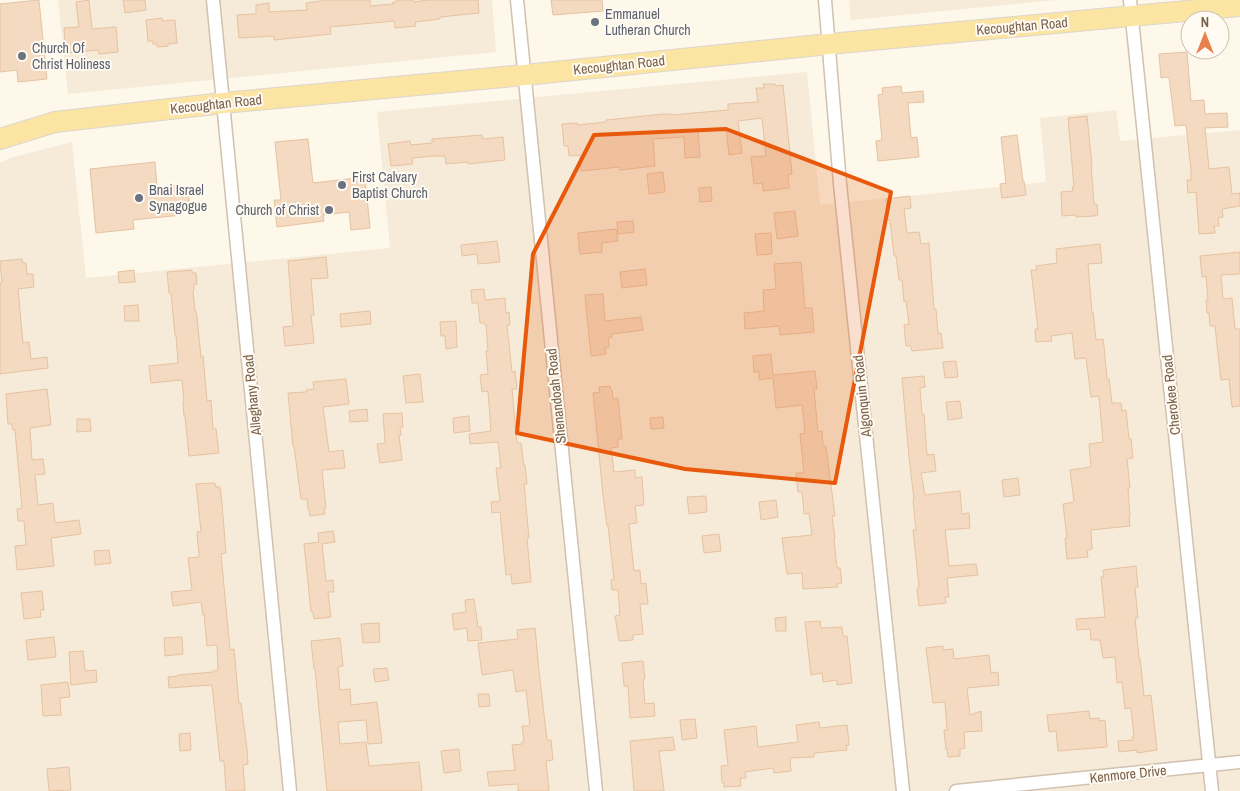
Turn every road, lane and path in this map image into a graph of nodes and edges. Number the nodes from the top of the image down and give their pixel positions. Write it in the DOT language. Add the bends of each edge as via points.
graph roads {
  1 [pos="213,0"];
  2 [pos="517,0"];
  3 [pos="825,0"];
  4 [pos="1240,6"];
  5 [pos="1131,8"];
  6 [pos="829,44"];
  7 [pos="525,75"];
  8 [pos="223,103"];
  9 [pos="0,139"];
  10 [pos="1240,762"];
  11 [pos="1210,765"];
  12 [pos="290,791"];
  13 [pos="596,791"];
  14 [pos="903,791"];
  15 [pos="956,791"];
  16 [pos="1212,791"];
  1 -- 8 [label="street, Alleghany Road"];
  2 -- 7 [label="street, Shenandoah Road"];
  3 -- 6 [label="street, Algonquin Road"];
  4 -- 5 [label="main road, Kecoughtan Road"];
  5 -- 6 [label="main road, Kecoughtan Road"];
  5 -- 11 [label="street, Cherokee Road"];
  6 -- 7 [label="main road, Kecoughtan Road"];
  6 -- 14 [label="street, Algonquin Road" via="840,184"];
  7 -- 8 [label="main road, Kecoughtan Road"];
  7 -- 13 [label="street, Shenandoah Road"];
  8 -- 9 [label="main road, Kecoughtan Road" via="55,122"];
  8 -- 12 [label="street, Alleghany Road"];
  10 -- 11 [label="street, Kenmore Drive"];
  11 -- 15 [label="street, Kenmore Drive"];
  11 -- 16 [label="street, Cherokee Road"];
}
